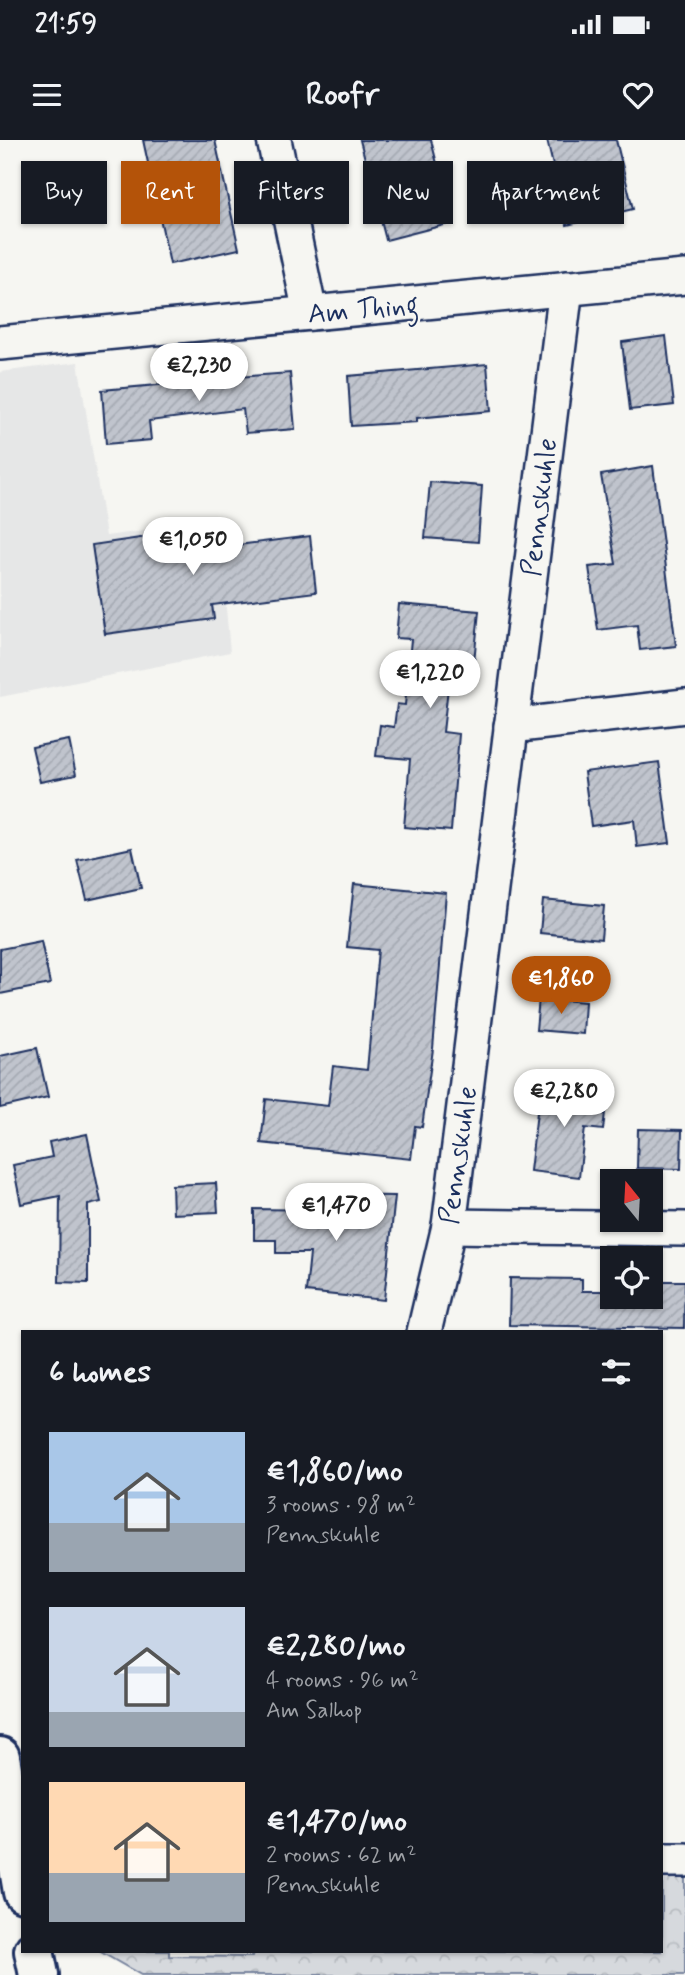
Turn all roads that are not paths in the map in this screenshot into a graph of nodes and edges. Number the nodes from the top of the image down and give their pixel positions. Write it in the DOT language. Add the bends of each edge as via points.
graph roads {
  1 [pos="274,140"];
  2 [pos="685,277"];
  3 [pos="566,288"];
  4 [pos="310,313"];
  5 [pos="0,343"];
  6 [pos="685,706"];
  7 [pos="511,726"];
  8 [pos="449,1226"];
  9 [pos="685,1229"];
  10 [pos="424,1330"];
  11 [pos="0,1757"];
  12 [pos="12,1844"];
  13 [pos="663,1860"];
  14 [pos="685,1860"];
  15 [pos="21,1883"];
  16 [pos="34,1953"];
  17 [pos="39,1975"];
  1 -- 4 [label="street"];
  2 -- 3 [label="street, Am Thing"];
  3 -- 4 [label="street, Am Thing"];
  3 -- 7 [label="street, Pennskuhle"];
  4 -- 5 [label="street, Am Thing"];
  6 -- 7 [label="street"];
  7 -- 8 [label="street, Pennskuhle"];
  8 -- 9 [label="street"];
  8 -- 10 [label="street, Pennskuhle"];
  11 -- 12 [label="main road"];
  12 -- 15 [label="main road"];
  13 -- 14 [label="street"];
  16 -- 17 [label="main road"];
}
